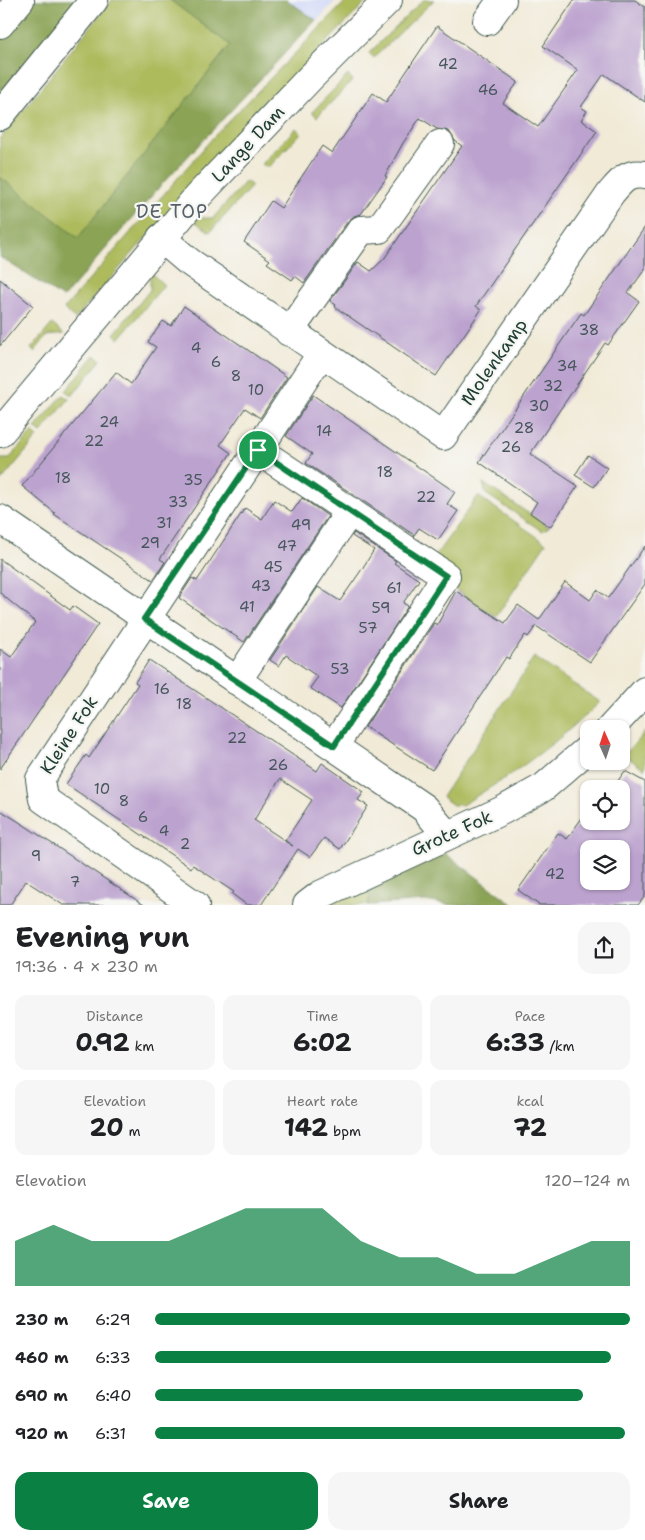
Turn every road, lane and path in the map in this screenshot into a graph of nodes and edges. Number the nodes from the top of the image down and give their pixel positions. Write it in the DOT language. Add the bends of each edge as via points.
graph roads {
  1 [pos="20,0"];
  2 [pos="94,0"];
  3 [pos="388,0"];
  4 [pos="0,24"];
  5 [pos="0,116"];
  6 [pos="440,144"];
  7 [pos="640,174"];
  8 [pos="161,238"];
  9 [pos="289,332"];
  10 [pos="321,354"];
  11 [pos="0,433"];
  12 [pos="258,450"];
  13 [pos="350,511"];
  14 [pos="0,519"];
  15 [pos="144,619"];
  16 [pos="237,681"];
  17 [pos="645,691"];
  18 [pos="618,720"];
  19 [pos="334,746"];
  20 [pos="580,756"];
  21 [pos="447,835"];
  22 [pos="195,905"];
  23 [pos="307,905"];
  1 -- 4 [label="street"];
  2 -- 5 [label="street"];
  3 -- 8 [label="street, Lange Dam" via="309,79"];
  6 -- 9 [label="street" via="379,230 361,230"];
  7 -- 10 [label="street, Molenkamp" via="626,176 611,193 443,436"];
  8 -- 9 [label="street, Molenkamp" via="188,262"];
  8 -- 11 [label="street, Lange Dam"];
  9 -- 10 [label="street, Molenkamp"];
  10 -- 12 [label="street"];
  12 -- 13 [label="street"];
  12 -- 15 [label="street, Kleine Fok"];
  13 -- 16 [label="street"];
  13 -- 19 [label="street" via="446,576"];
  14 -- 15 [label="street"];
  15 -- 16 [label="street"];
  15 -- 22 [label="street, Kleine Fok" via="40,779 43,799"];
  16 -- 19 [label="street"];
  17 -- 18 [label="street"];
  19 -- 21 [label="street" via="424,808"];
  20 -- 21 [label="street, Grote Fok" via="544,787 504,810"];
  21 -- 23 [label="street, Grote Fok" via="320,895"];
}
